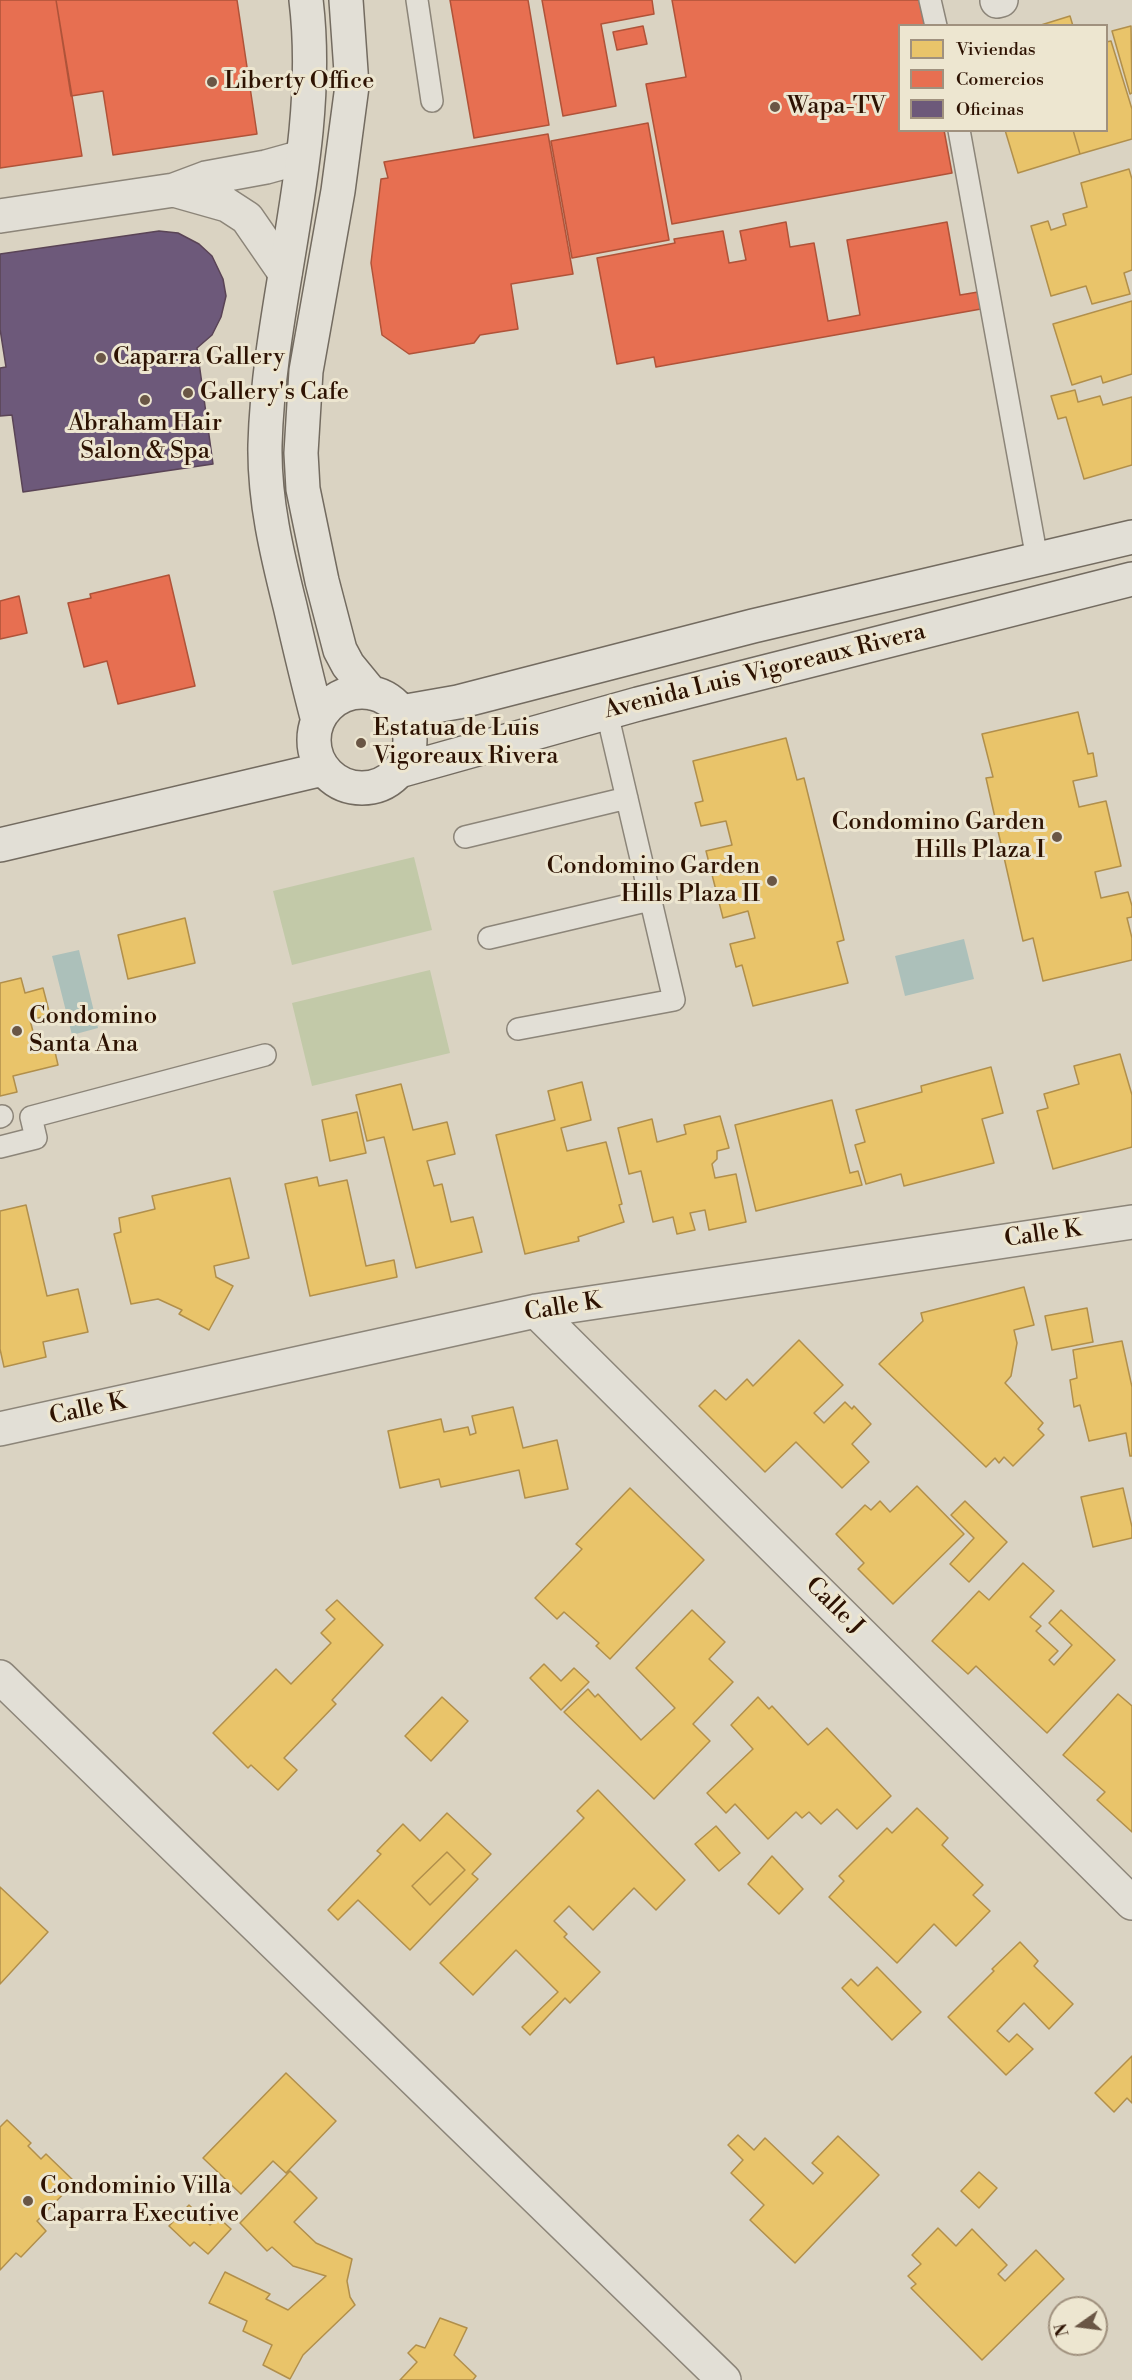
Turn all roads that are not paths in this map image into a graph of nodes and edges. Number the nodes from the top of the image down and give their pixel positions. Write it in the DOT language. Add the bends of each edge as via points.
graph roads {
  1 [pos="306,0"];
  2 [pos="346,0"];
  3 [pos="417,0"];
  4 [pos="930,0"];
  5 [pos="936,24"];
  6 [pos="432,100"];
  7 [pos="959,132"];
  8 [pos="302,157"];
  9 [pos="174,190"];
  10 [pos="0,216"];
  11 [pos="285,273"];
  12 [pos="1132,537"];
  13 [pos="1037,559"];
  14 [pos="1132,579"];
  15 [pos="371,693"];
  16 [pos="401,712"];
  17 [pos="607,713"];
  18 [pos="318,721"];
  19 [pos="323,769"];
  20 [pos="399,771"];
  21 [pos="627,798"];
  22 [pos="465,837"];
  23 [pos="0,844"];
  24 [pos="650,900"];
  25 [pos="489,938"];
  26 [pos="518,1029"];
  27 [pos="264,1055"];
  28 [pos="0,1147"];
  29 [pos="1132,1222"];
  30 [pos="536,1311"];
  31 [pos="0,1429"];
  32 [pos="0,1677"];
  33 [pos="1132,1903"];
  34 [pos="723,2380"];
  1 -- 8 [label="main road" via="310,75"];
  2 -- 15 [label="main road" via="352,86 306,371 301,453 303,489 340,650"];
  3 -- 6 [label="lane"];
  4 -- 5 [label="lane"];
  7 -- 13 [label="lane"];
  8 -- 9 [label="main road" via="206,178"];
  8 -- 11 [label="main road"];
  9 -- 10 [label="main road"];
  9 -- 11 [label="main road" via="227,205 247,219"];
  11 -- 18 [label="main road" via="275,331 265,447 272,524"];
  12 -- 13 [label="main road, Avenida Luis Vigoreaux Rivera"];
  13 -- 16 [label="main road, Avenida Luis Vigoreaux Rivera" via="753,626 459,702"];
  14 -- 17 [label="main road, Avenida Luis Vigoreaux Rivera"];
  15 -- 16 [label="main road" via="388,699"];
  15 -- 18 [label="main road" via="339,698"];
  16 -- 20 [label="main road" via="410,742"];
  17 -- 20 [label="main road, Avenida Luis Vigoreaux Rivera"];
  17 -- 21 [label="lane"];
  18 -- 19 [label="main road" via="314,737"];
  19 -- 20 [label="main road" via="344,784 361,788 378,786"];
  19 -- 23 [label="main road"];
  21 -- 22 [label="lane"];
  21 -- 24 [label="lane"];
  24 -- 25 [label="lane"];
  24 -- 26 [label="lane" via="674,1000"];
  27 -- 28 [label="lane" via="31,1118 36,1138"];
  29 -- 30 [label="main road, Calle K"];
  30 -- 31 [label="main road, Calle K"];
  30 -- 33 [label="main road, Calle J"];
  32 -- 34 [label="main road"];
}
